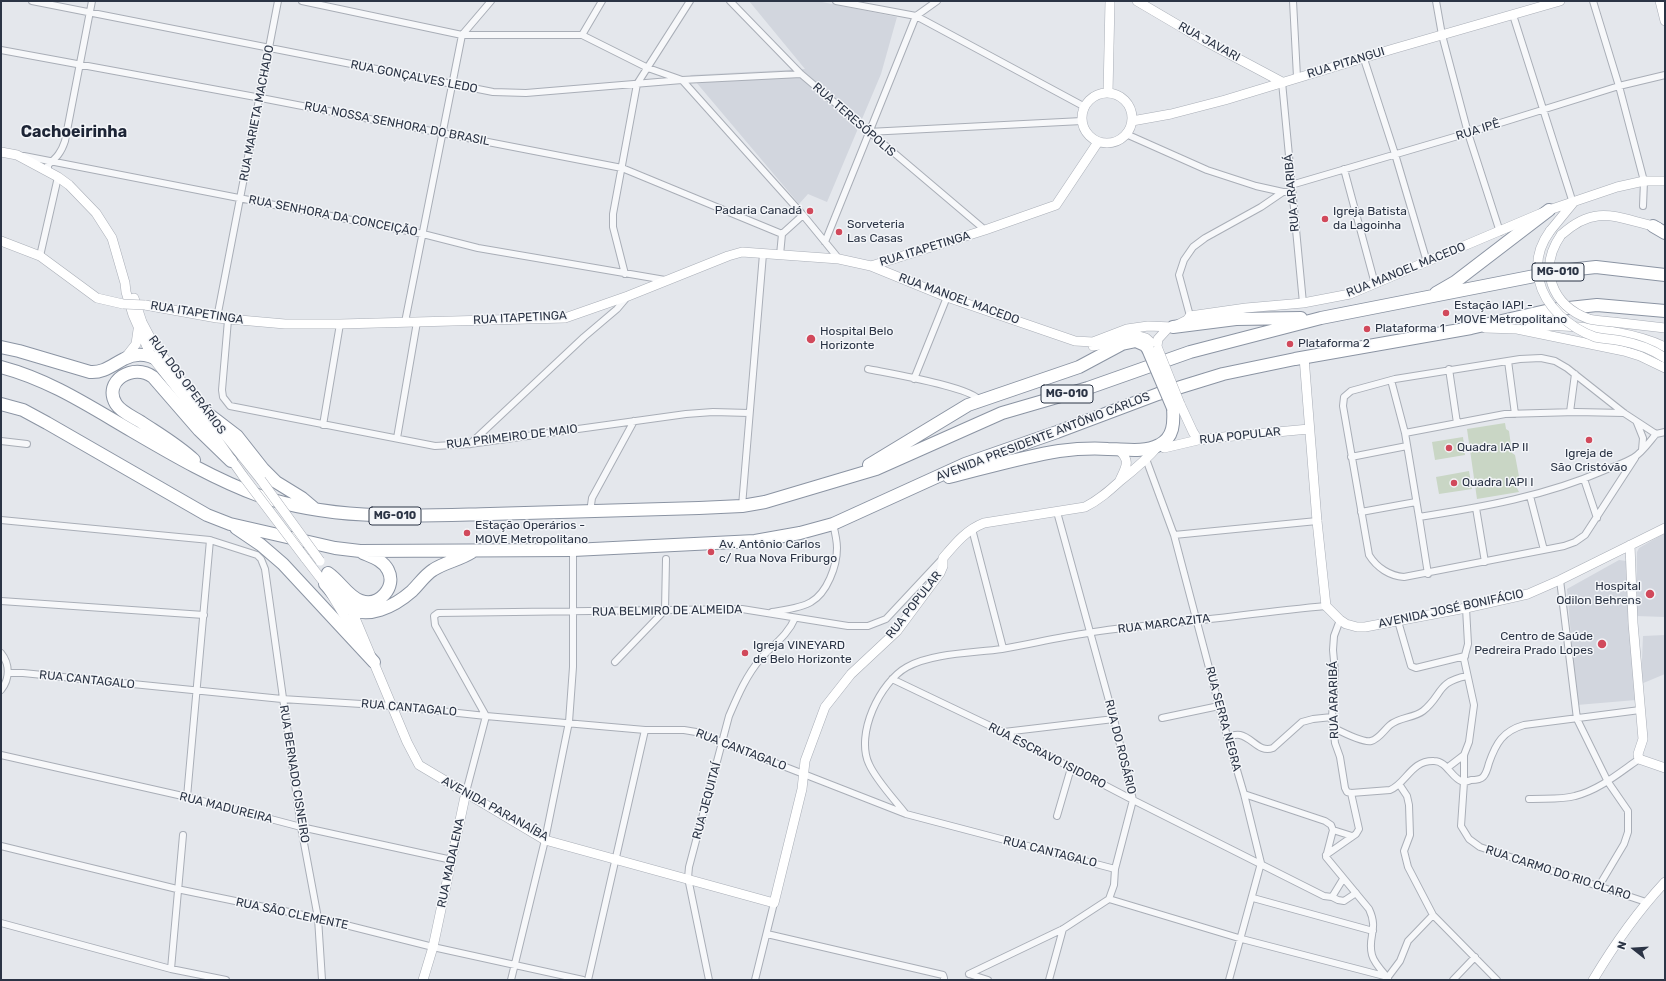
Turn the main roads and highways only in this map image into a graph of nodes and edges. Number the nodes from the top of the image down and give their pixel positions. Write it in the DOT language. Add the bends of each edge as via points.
graph roads {
  1 [pos="1549,210"];
  2 [pos="1653,226"];
  3 [pos="1665,233"];
  4 [pos="1665,266"];
  5 [pos="1648,272"];
  6 [pos="1665,275"];
  7 [pos="1426,298"];
  8 [pos="1665,311"];
  9 [pos="1321,318"];
  10 [pos="1171,327"];
  11 [pos="1,347"];
  12 [pos="1,367"];
  13 [pos="172,369"];
  14 [pos="1,404"];
  15 [pos="207,414"];
  16 [pos="231,461"];
  17 [pos="210,474"];
  18 [pos="845,478"];
  19 [pos="920,484"];
  20 [pos="315,510"];
  21 [pos="230,524"];
  22 [pos="474,550"];
  23 [pos="360,551"];
  24 [pos="374,662"];
  1 -- 7 [label="highway" via="1455,282"];
  2 -- 3 [label="highway"];
  4 -- 5 [label="highway"];
  5 -- 6 [label="highway, MG-010"];
  5 -- 7 [label="highway, MG-010" via="1596,267 1560,271"];
  7 -- 9 [label="highway, MG-010"];
  8 -- 19 [label="highway, AVENIDA PRESIDENTE ANTÔNIO CARLOS / MG-010" via="1597,306 1550,310 1471,328 1223,374 1158,394 965,464"];
  9 -- 10 [label="highway" via="1236,319"];
  9 -- 18 [label="highway, MG-010" via="1190,352 1088,388 1002,413 876,469"];
  11 -- 13 [label="highway" via="90,372 106,370 125,358 139,355 160,359"];
  12 -- 17 [label="highway, MG-010" via="20,372 81,400 132,432"];
  14 -- 21 [label="highway, AVENIDA PRESIDENTE ANTÔNIO CARLOS / MG-010" via="23,410 185,504"];
  15 -- 20 [label="highway" via="237,436 276,482 302,498"];
  16 -- 17 [label="highway" via="199,430 148,373 132,371 121,376 113,392 116,403 181,448"];
  17 -- 20 [label="highway, MG-010" via="261,496"];
  18 -- 19 [label="highway, bridge" via="968,405 1079,368 1122,344 1136,341 1155,348 1176,406 1171,433 1157,451 1059,451"];
  18 -- 20 [label="highway, MG-010" via="765,502 742,506 387,516"];
  19 -- 22 [label="highway, AVENIDA PRESIDENTE ANTÔNIO CARLOS / MG-010" via="833,524 755,541 572,550"];
  21 -- 23 [label="highway, AVENIDA PRESIDENTE ANTÔNIO CARLOS / MG-010" via="335,548"];
  21 -- 24 [label="highway" via="283,564"];
  22 -- 23 [label="highway, AVENIDA PRESIDENTE ANTÔNIO CARLOS / MG-010"];
  22 -- 23 [label="highway" via="465,557 432,570 400,601 381,610 369,612 353,610 344,605 326,579 337,580 361,601 381,599 389,587 388,570 379,560"];
}
